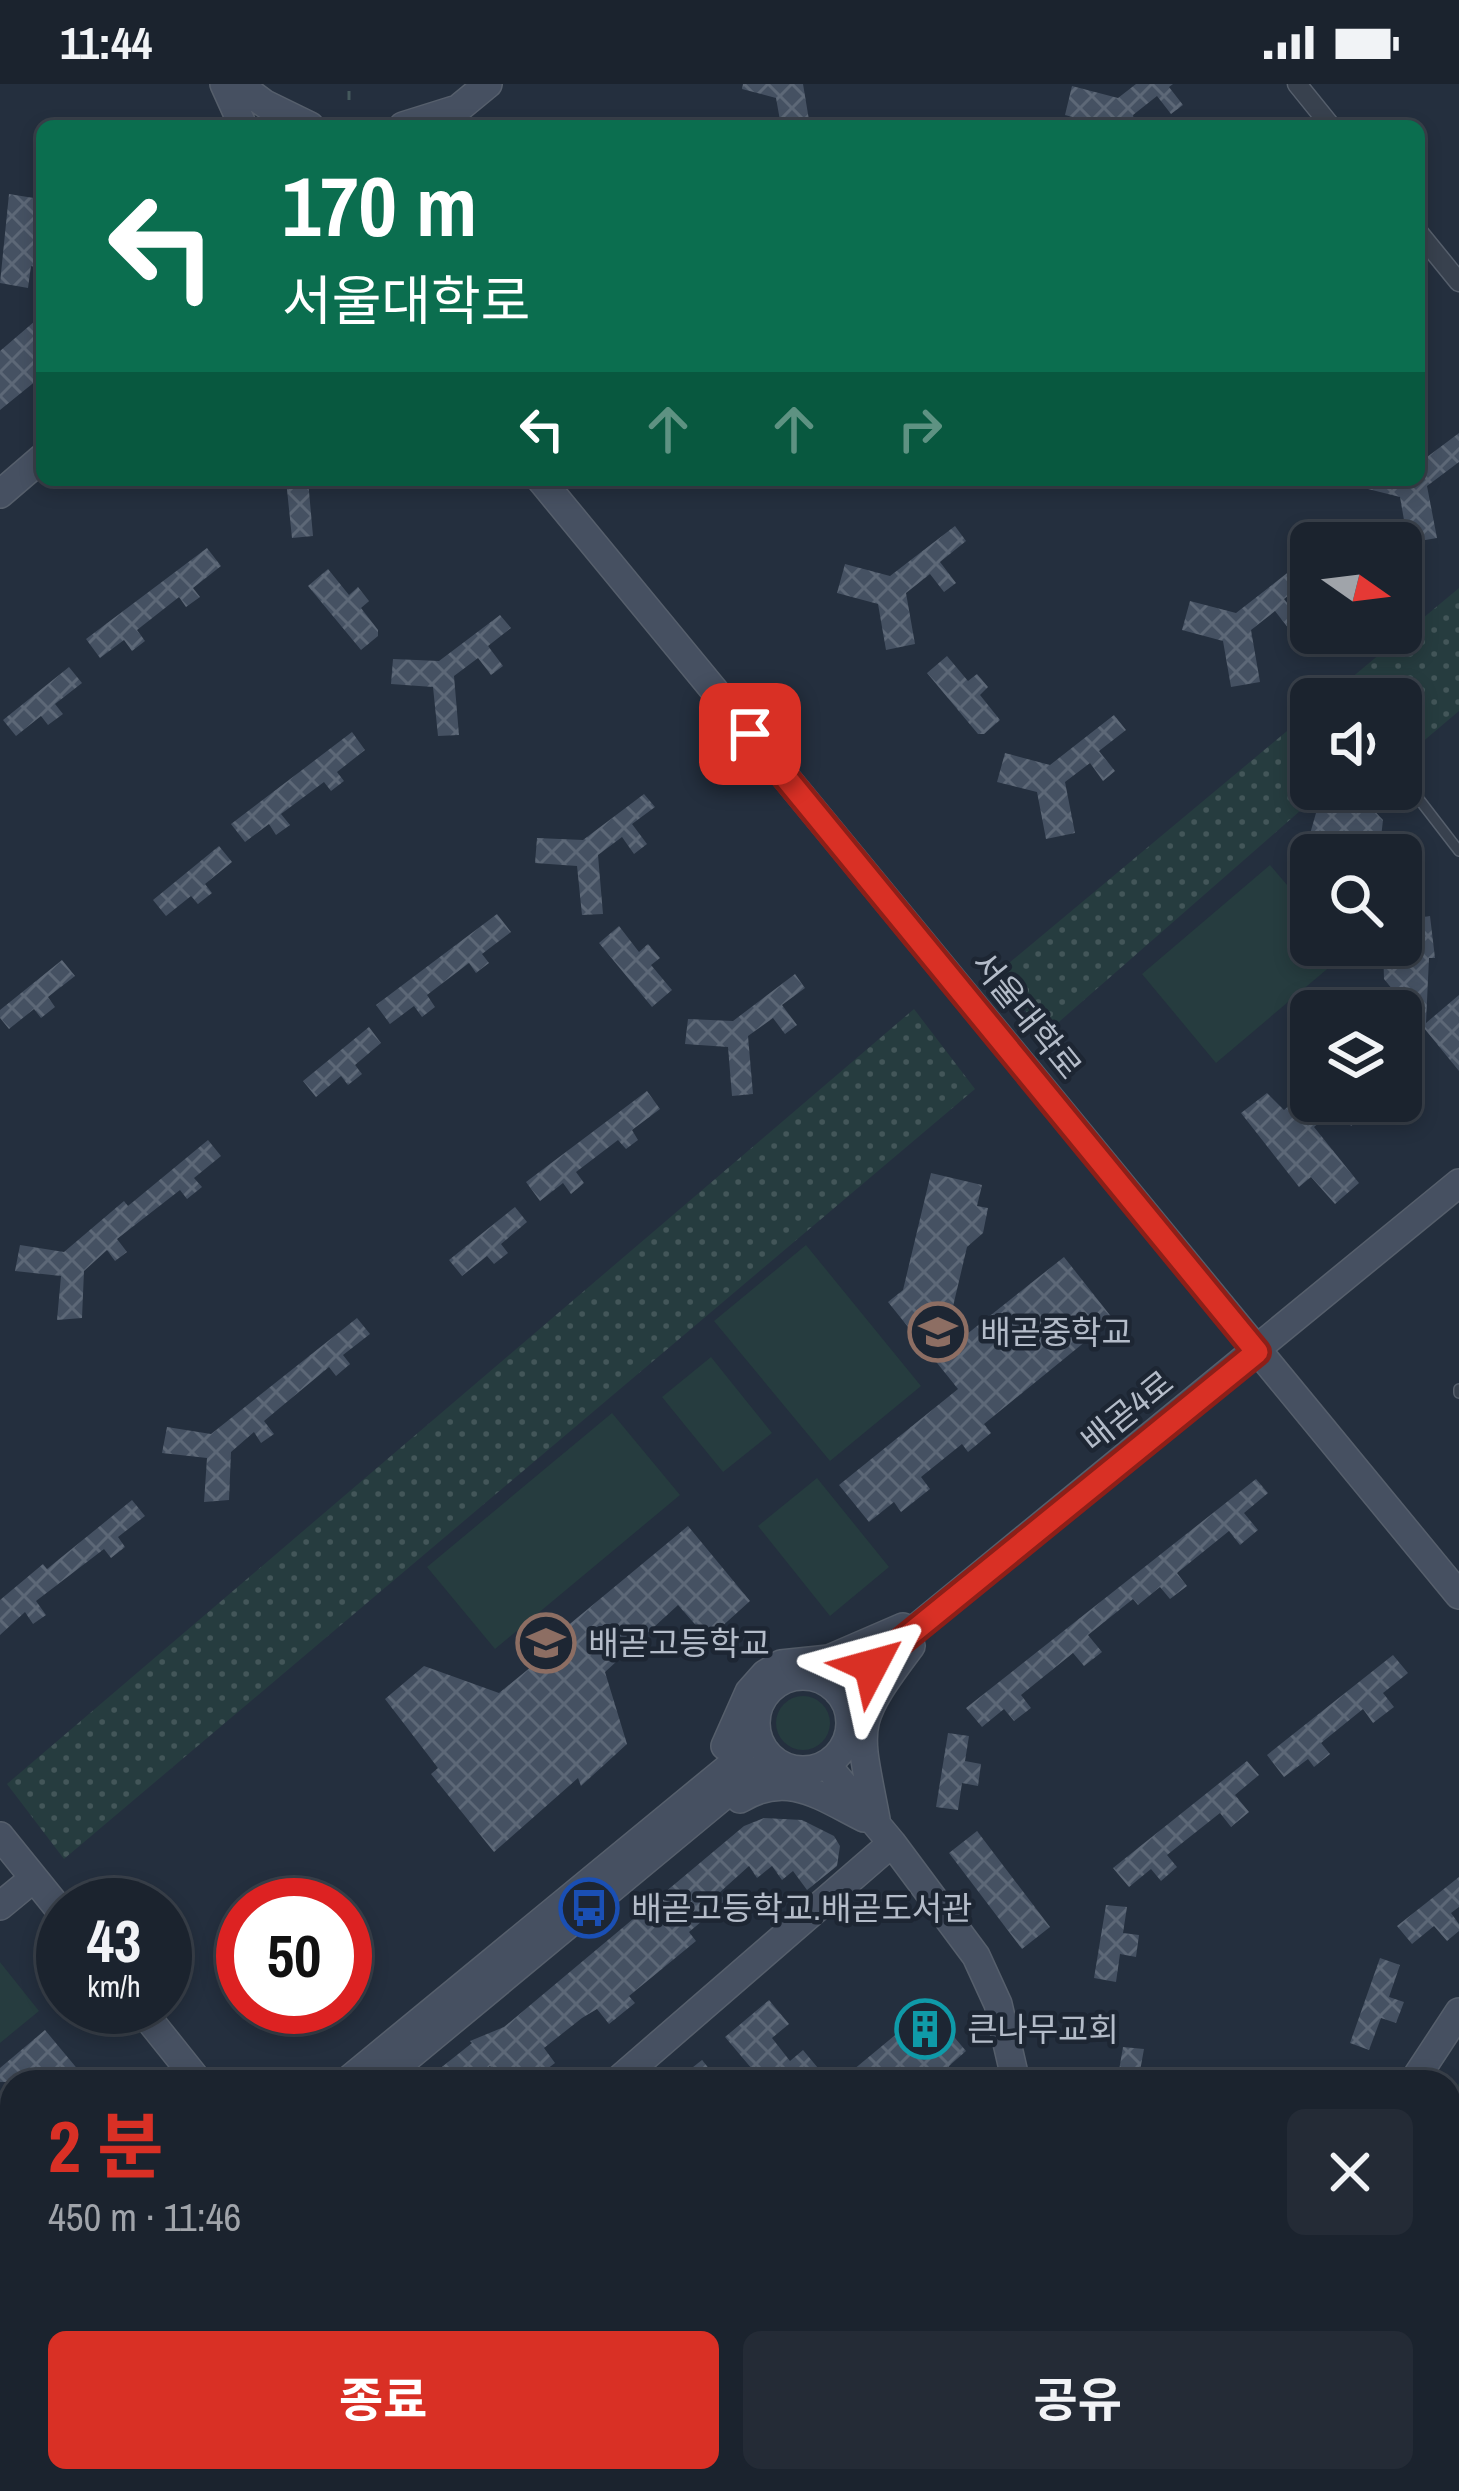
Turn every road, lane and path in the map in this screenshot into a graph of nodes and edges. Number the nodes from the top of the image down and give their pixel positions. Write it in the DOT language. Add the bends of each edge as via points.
graph roads {
  1 [pos="231,84"];
  2 [pos="349,84"];
  3 [pos="488,84"];
  4 [pos="1297,84"];
  5 [pos="349,100"];
  6 [pos="241,120"];
  7 [pos="262,120"];
  8 [pos="298,120"];
  9 [pos="448,120"];
  10 [pos="1326,120"];
  11 [pos="1425,240"];
  12 [pos="1459,282"];
  13 [pos="36,463"];
  14 [pos="546,486"];
  15 [pos="0,494"];
  16 [pos="1422,803"];
  17 [pos="1459,850"];
  18 [pos="1459,1183"];
  19 [pos="1257,1352"];
  20 [pos="1459,1594"];
  21 [pos="935,1614"];
  22 [pos="838,1692"];
  23 [pos="756,1727"];
  24 [pos="826,1764"];
  25 [pos="782,1765"];
  26 [pos="884,1833"];
  27 [pos="0,1836"];
  28 [pos="654,1841"];
  29 [pos="34,1878"];
  30 [pos="36,1880"];
  31 [pos="0,1906"];
  32 [pos="1459,2012"];
  33 [pos="162,2034"];
  34 [pos="175,2050"];
  35 [pos="181,2070"];
  36 [pos="191,2070"];
  37 [pos="206,2070"];
  38 [pos="375,2070"];
  39 [pos="629,2070"];
  40 [pos="1013,2070"];
  41 [pos="1421,2070"];
  1 -- 6 [label="main road"];
  1 -- 7 [label="main road"];
  1 -- 8 [label="main road"];
  2 -- 5 [label="path"];
  3 -- 9 [label="main road"];
  4 -- 10 [label="street"];
  11 -- 12 [label="street"];
  13 -- 15 [label="main road"];
  14 -- 19 [label="main road, 서울대학로"];
  16 -- 17 [label="lane"];
  18 -- 19 [label="main road, 배곧4로"];
  19 -- 20 [label="main road, 서울대학로"];
  19 -- 21 [label="main road, 배곧4로"];
  21 -- 22 [label="main road, 배곧4로"];
  21 -- 26 [label="main road" via="864,1717 862,1750"];
  21 -- 28 [label="main road" via="829,1659 765,1674 731,1737"];
  22 -- 23 [label="main road" via="821,1678 789,1677 764,1696"];
  22 -- 24 [label="main road" via="850,1727"];
  23 -- 25 [label="main road"];
  23 -- 28 [label="main road" via="734,1763"];
  24 -- 25 [label="main road"];
  24 -- 26 [label="main road"];
  25 -- 28 [label="main road" via="761,1769"];
  26 -- 28 [label="main road" via="814,1793 778,1784"];
  26 -- 39 [label="main road"];
  26 -- 40 [label="main road" via="976,1956 998,2004"];
  27 -- 29 [label="main road"];
  28 -- 38 [label="main road"];
  29 -- 30 [label="main road"];
  29 -- 31 [label="main road"];
  32 -- 41 [label="main road"];
  33 -- 34 [label="main road"];
  34 -- 35 [label="main road"];
  34 -- 36 [label="main road"];
  34 -- 37 [label="main road"];
}
